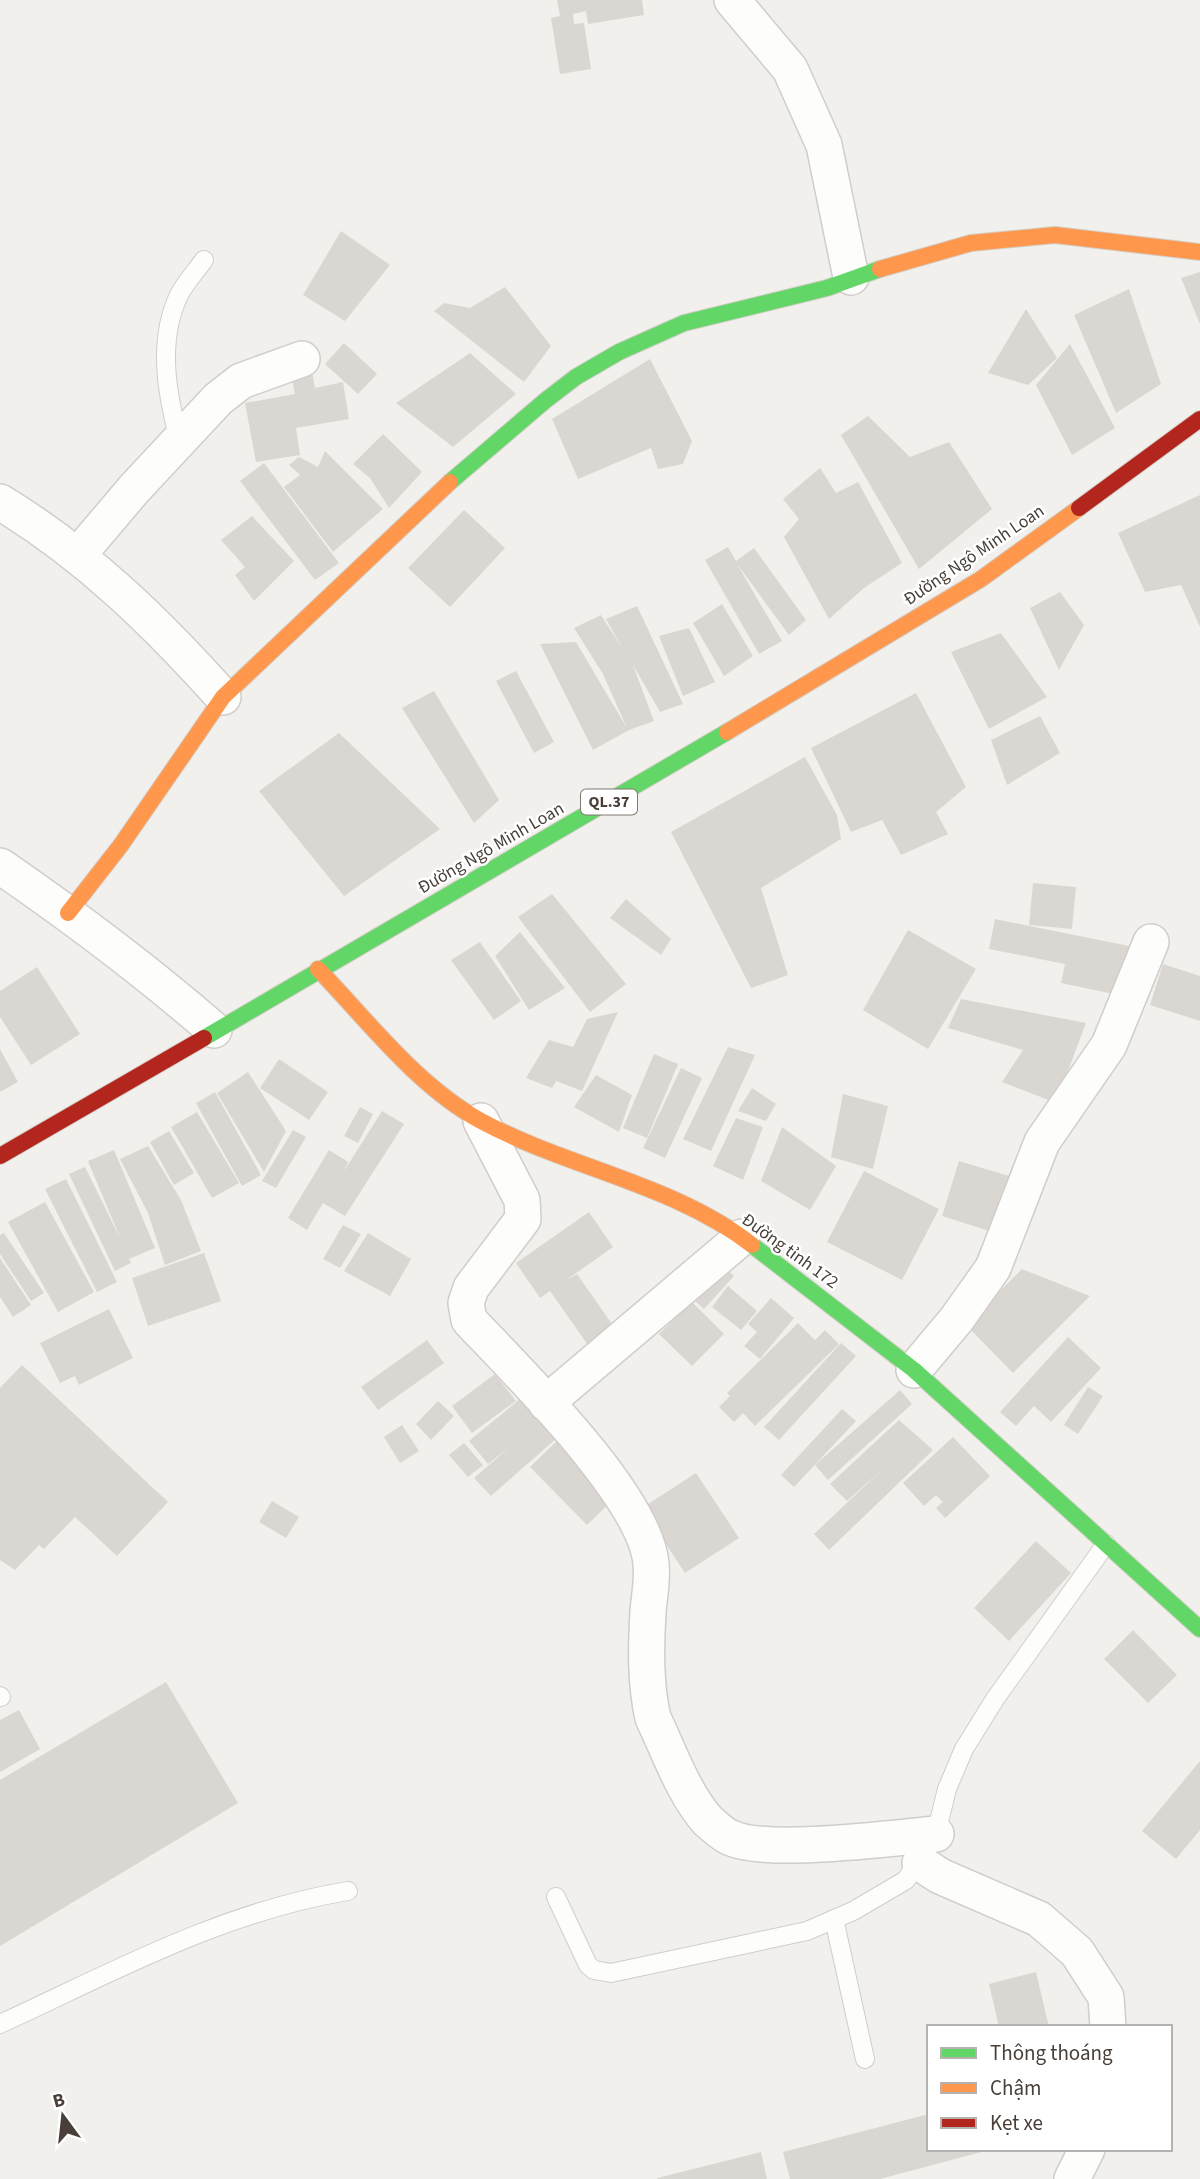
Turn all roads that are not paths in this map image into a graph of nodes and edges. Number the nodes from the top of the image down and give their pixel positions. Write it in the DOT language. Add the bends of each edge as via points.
graph roads {
  1 [pos="732,0"];
  2 [pos="1200,252"];
  3 [pos="204,260"];
  4 [pos="851,277"];
  5 [pos="302,359"];
  6 [pos="1200,419"];
  7 [pos="179,440"];
  8 [pos="0,502"];
  9 [pos="79,554"];
  10 [pos="223,697"];
  11 [pos="0,866"];
  12 [pos="68,913"];
  13 [pos="1151,942"];
  14 [pos="318,969"];
  15 [pos="214,1030"];
  16 [pos="481,1121"];
  17 [pos="0,1156"];
  18 [pos="742,1237"];
  19 [pos="914,1370"];
  20 [pos="546,1403"];
  21 [pos="1106,1544"];
  22 [pos="1200,1629"];
  23 [pos="928,1848"];
  24 [pos="348,1892"];
  25 [pos="556,1896"];
  26 [pos="834,1919"];
  27 [pos="0,2024"];
  28 [pos="1108,2025"];
  29 [pos="865,2059"];
  30 [pos="1086,2151"];
  31 [pos="1072,2179"];
  1 -- 4 [label="street" via="790,69 824,145"];
  2 -- 4 [label="main road" via="1055,234 971,243"];
  3 -- 7 [label="lane" via="179,295 169,331 166,389"];
  4 -- 10 [label="main road" via="827,288 684,323 576,377 438,493"];
  5 -- 7 [label="street" via="241,381"];
  6 -- 14 [label="main road, Đường Ngô Minh Loan / QL.37" via="981,579 622,795"];
  7 -- 9 [label="street"];
  8 -- 9 [label="street"];
  9 -- 10 [label="street" via="167,634"];
  10 -- 12 [label="main road"];
  11 -- 12 [label="street"];
  12 -- 15 [label="street"];
  13 -- 19 [label="street" via="1109,1045 1042,1142 993,1268"];
  14 -- 15 [label="main road, Đường Ngô Minh Loan / QL.37"];
  14 -- 16 [label="main road, Đường tỉnh 172" via="426,1082"];
  15 -- 17 [label="main road, Đường Ngô Minh Loan / QL.37"];
  16 -- 18 [label="main road, Đường tỉnh 172" via="698,1212"];
  16 -- 20 [label="street" via="525,1210 471,1288 466,1303 469,1320"];
  18 -- 19 [label="main road, Đường tỉnh 172"];
  18 -- 20 [label="street"];
  19 -- 21 [label="main road, Đường tỉnh 172"];
  20 -- 23 [label="street" via="625,1499 645,1542 651,1563 646,1652 653,1718 696,1805 710,1823 729,1838 750,1843"];
  21 -- 22 [label="main road, Đường tỉnh 172"];
  21 -- 23 [label="lane" via="964,1749"];
  23 -- 26 [label="lane" via="906,1880"];
  23 -- 28 [label="street" via="940,1876 1039,1919 1077,1952 1106,1997"];
  24 -- 27 [label="lane" via="300,1899 176,1942"];
  25 -- 26 [label="lane" via="584,1959 602,1973 807,1931"];
  26 -- 29 [label="lane"];
  30 -- 31 [label="street"];
}
